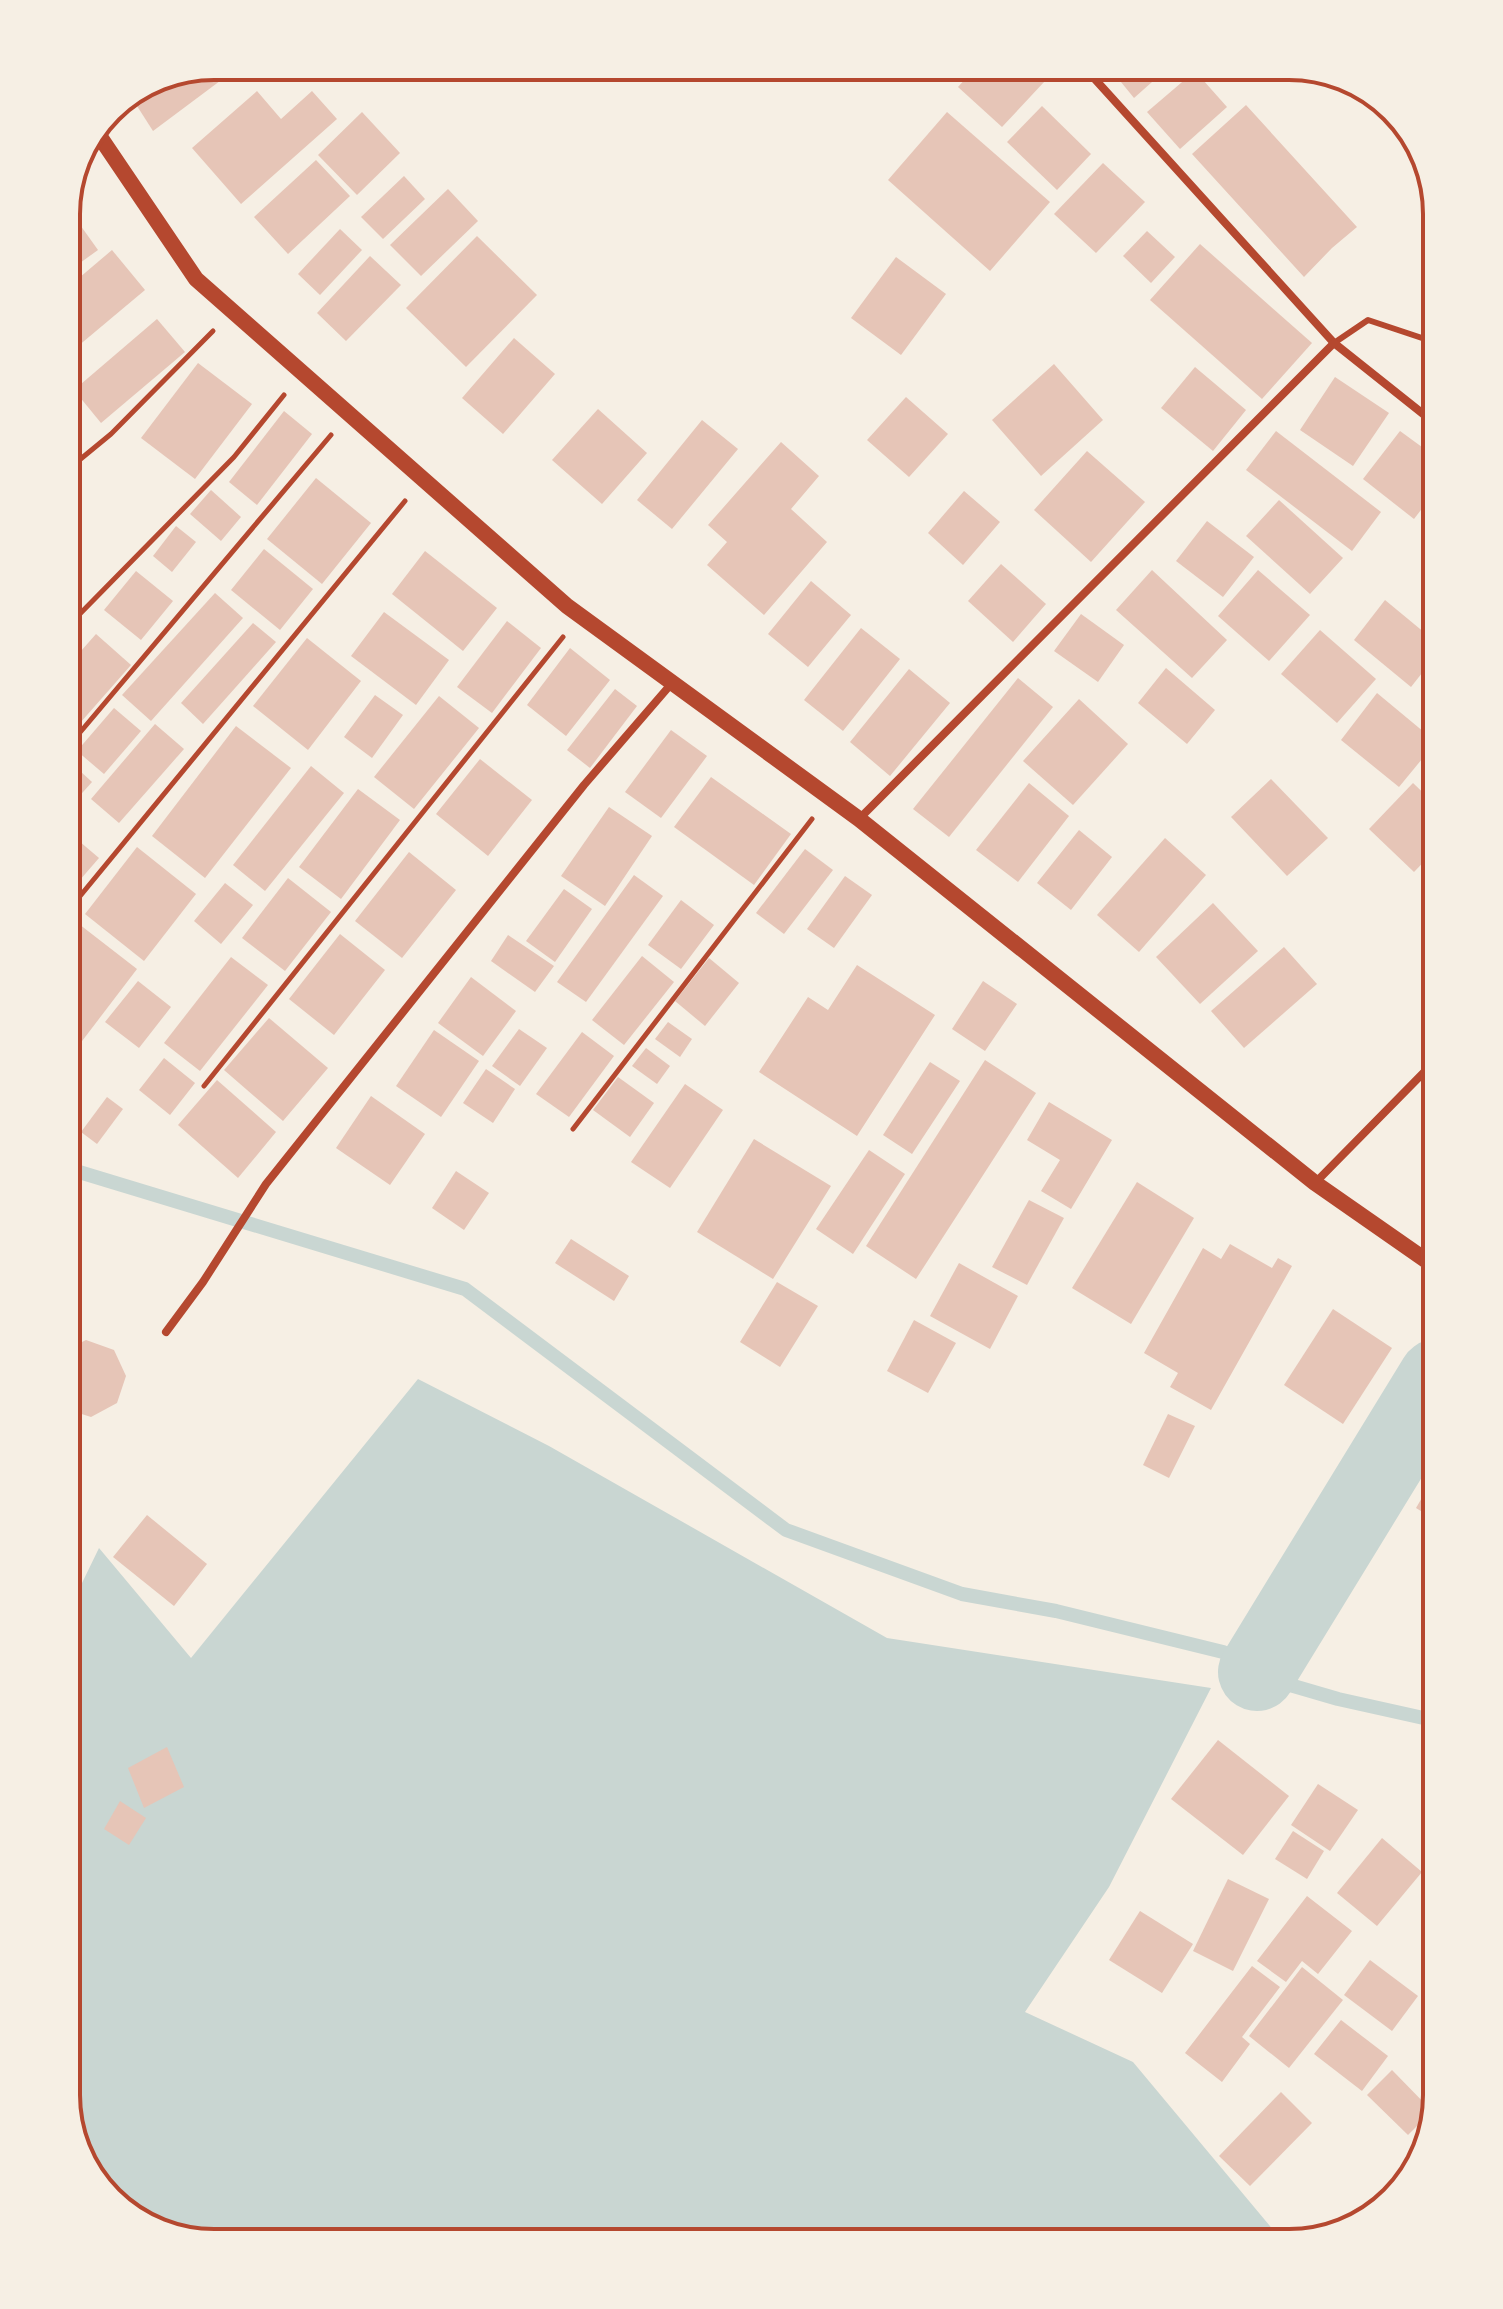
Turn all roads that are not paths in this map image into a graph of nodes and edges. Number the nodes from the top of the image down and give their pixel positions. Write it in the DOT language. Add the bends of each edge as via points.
graph roads {
  1 [pos="1096,80"];
  2 [pos="103,141"];
  3 [pos="1423,338"];
  4 [pos="1334,343"];
  5 [pos="1423,414"];
  6 [pos="672,683"];
  7 [pos="859,819"];
  8 [pos="1423,1073"];
  9 [pos="1315,1183"];
  10 [pos="1423,1258"];
  11 [pos="166,1332"];
  1 -- 4 [label="street"];
  2 -- 6 [label="main road" via="196,279 580,615"];
  3 -- 4 [label="lane" via="1368,320"];
  4 -- 5 [label="street"];
  4 -- 7 [label="street"];
  6 -- 7 [label="main road"];
  6 -- 11 [label="street" via="584,785 266,1184"];
  7 -- 9 [label="main road"];
  8 -- 9 [label="street"];
  9 -- 10 [label="main road"];
}
